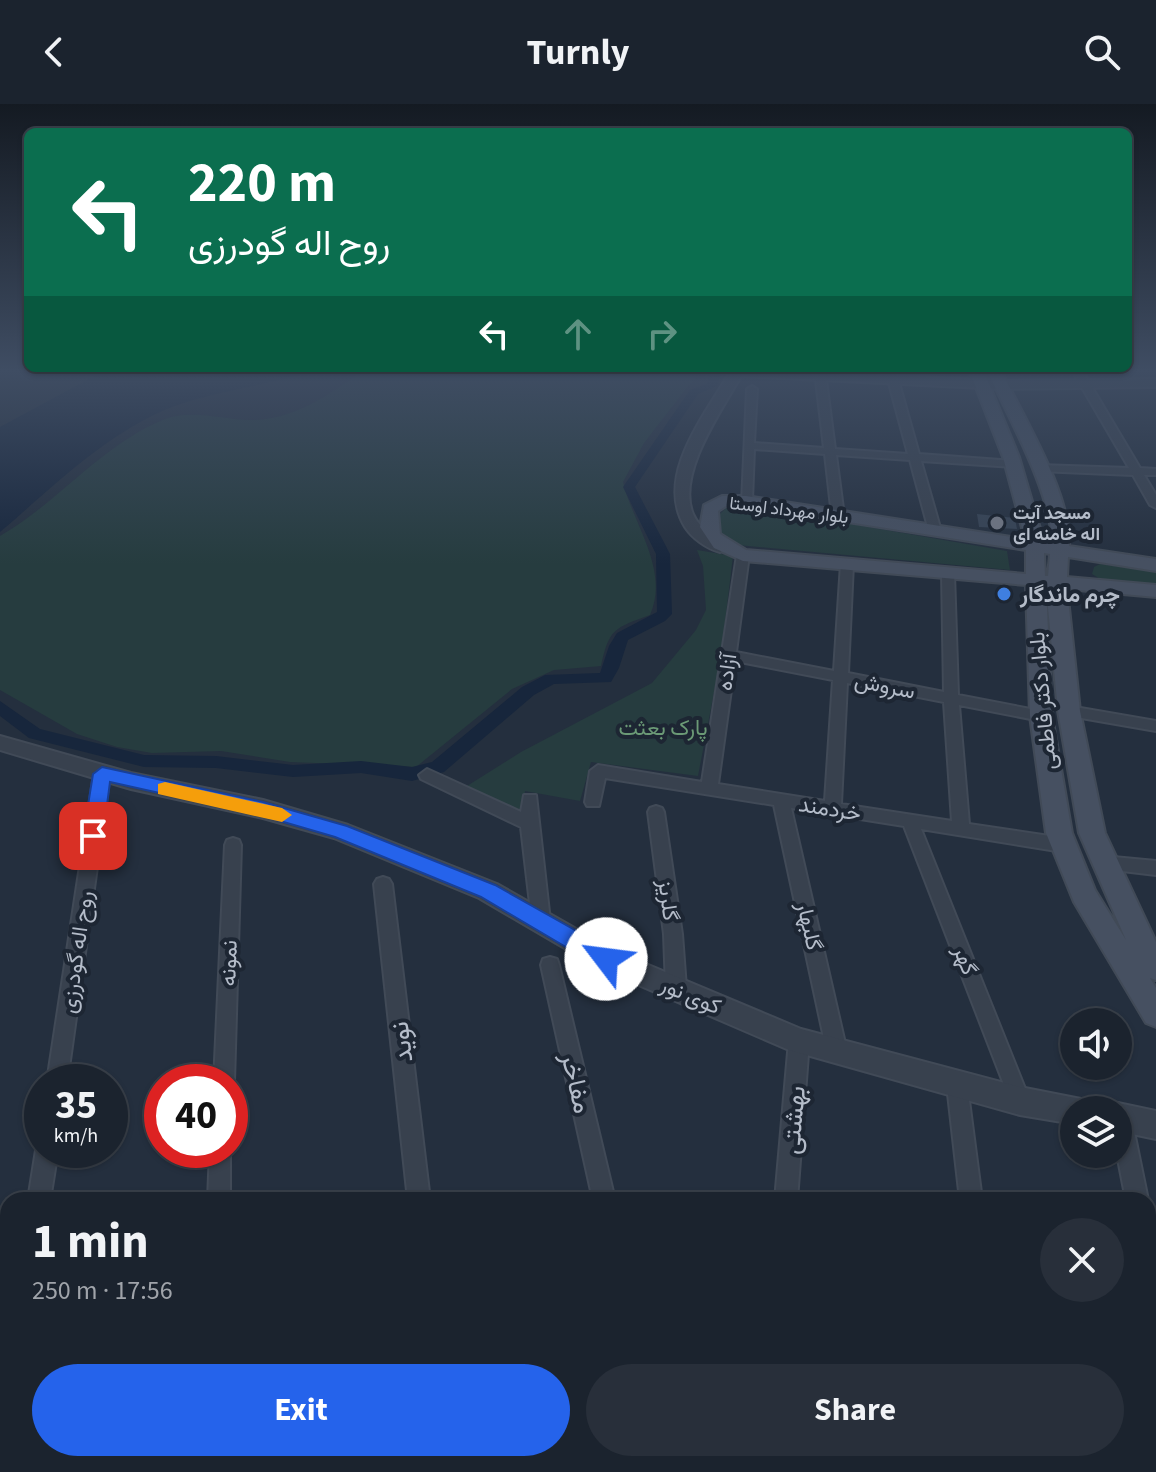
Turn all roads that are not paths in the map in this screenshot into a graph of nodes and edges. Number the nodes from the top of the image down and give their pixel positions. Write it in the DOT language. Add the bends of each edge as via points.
graph roads {
  1 [pos="702,436"];
  2 [pos="750,436"];
  3 [pos="830,436"];
  4 [pos="909,436"];
  5 [pos="1006,436"];
  6 [pos="1021,436"];
  7 [pos="1116,436"];
  8 [pos="750,446"];
  9 [pos="832,452"];
  10 [pos="915,458"];
  11 [pos="1014,464"];
  12 [pos="1039,468"];
  13 [pos="1138,472"];
  14 [pos="1156,472"];
  15 [pos="746,501"];
  16 [pos="1156,505"];
  17 [pos="838,516"];
  18 [pos="935,531"];
  19 [pos="720,547"];
  20 [pos="1037,547"];
  21 [pos="1062,550"];
  22 [pos="743,555"];
  23 [pos="847,564"];
  24 [pos="1156,565"];
  25 [pos="948,573"];
  26 [pos="1033,578"];
  27 [pos="1057,580"];
  28 [pos="1156,591"];
  29 [pos="729,655"];
  30 [pos="838,676"];
  31 [pos="951,698"];
  32 [pos="1069,711"];
  33 [pos="1041,716"];
  34 [pos="1156,726"];
  35 [pos="0,743"];
  36 [pos="102,774"];
  37 [pos="427,775"];
  38 [pos="709,788"];
  39 [pos="530,799"];
  40 [pos="781,800"];
  41 [pos="593,802"];
  42 [pos="833,808"];
  43 [pos="656,812"];
  44 [pos="910,821"];
  45 [pos="529,823"];
  46 [pos="961,829"];
  47 [pos="233,845"];
  48 [pos="1063,845"];
  49 [pos="1103,863"];
  50 [pos="1156,868"];
  51 [pos="383,884"];
  52 [pos="541,921"];
  53 [pos="550,965"];
  54 [pos="1156,968"];
  55 [pos="676,988"];
  56 [pos="1156,1014"];
  57 [pos="799,1041"];
  58 [pos="837,1052"];
  59 [pos="60,1064"];
  60 [pos="225,1064"];
  61 [pos="957,1085"];
  62 [pos="1020,1101"];
  63 [pos="1060,1107"];
  64 [pos="1139,1120"];
  65 [pos="44,1168"];
  66 [pos="220,1168"];
  67 [pos="40,1192"];
  68 [pos="219,1192"];
  69 [pos="418,1192"];
  70 [pos="602,1192"];
  71 [pos="787,1192"];
  72 [pos="970,1192"];
  73 [pos="1137,1192"];
  1 -- 19 [label="street" via="691,455 681,508 692,531"];
  2 -- 8 [label="street"];
  3 -- 9 [label="street"];
  4 -- 10 [label="street"];
  5 -- 11 [label="main road, بلوار دکتر فاطمی"];
  6 -- 12 [label="main road, بلوار دکتر فاطمی"];
  7 -- 13 [label="street"];
  8 -- 9 [label="street"];
  8 -- 15 [label="street"];
  9 -- 10 [label="street"];
  9 -- 17 [label="street"];
  10 -- 11 [label="street"];
  10 -- 18 [label="street"];
  11 -- 20 [label="main road, بلوار دکتر فاطمی"];
  12 -- 13 [label="street"];
  12 -- 21 [label="main road, بلوار دکتر فاطمی" via="1057,516"];
  13 -- 14 [label="street"];
  13 -- 16 [label="street"];
  15 -- 17 [label="main road, بلوار مهرداد اوستا"];
  15 -- 19 [label="main road, بلوار مهرداد اوستا" via="722,501 710,509 707,527"];
  17 -- 18 [label="main road, بلوار مهرداد اوستا"];
  18 -- 20 [label="main road, بلوار مهرداد اوستا"];
  19 -- 22 [label="main road"];
  20 -- 21 [label="main road, بلوار مهرداد اوستا"];
  20 -- 26 [label="main road, بلوار دکتر فاطمی"];
  21 -- 24 [label="main road, بلوار مهرداد اوستا"];
  21 -- 27 [label="main road, بلوار دکتر فاطمی"];
  22 -- 23 [label="main road"];
  22 -- 29 [label="street, آزاده"];
  23 -- 25 [label="main road"];
  23 -- 30 [label="street"];
  25 -- 26 [label="main road"];
  25 -- 31 [label="street"];
  26 -- 27 [label="main road"];
  26 -- 33 [label="main road, بلوار دکتر فاطمی"];
  27 -- 28 [label="main road"];
  27 -- 32 [label="main road, بلوار دکتر فاطمی"];
  29 -- 30 [label="street, سروش"];
  29 -- 38 [label="street, آزاده"];
  30 -- 31 [label="street, سروش"];
  30 -- 42 [label="street"];
  31 -- 33 [label="street, سروش"];
  31 -- 46 [label="street"];
  32 -- 34 [label="street"];
  32 -- 49 [label="main road, بلوار دکتر فاطمی" via="1092,833"];
  33 -- 48 [label="main road, بلوار دکتر فاطمی"];
  35 -- 36 [label="street, کوی نور"];
  36 -- 52 [label="street, کوی نور" via="340,831 488,891"];
  36 -- 59 [label="street, روح اله گودرزی"];
  37 -- 45 [label="street"];
  38 -- 40 [label="street, خردمند"];
  38 -- 41 [label="street, خردمند" via="598,771"];
  39 -- 45 [label="street"];
  40 -- 42 [label="street, خردمند"];
  40 -- 58 [label="street, گلبهار"];
  42 -- 44 [label="street, خردمند"];
  43 -- 55 [label="street, گلریز"];
  44 -- 46 [label="street, خردمند"];
  44 -- 62 [label="street, گهر"];
  45 -- 52 [label="street"];
  46 -- 48 [label="street, خردمند"];
  47 -- 60 [label="street, نمونه"];
  48 -- 56 [label="main road, بلوار دکتر فاطمی" via="1098,921"];
  49 -- 50 [label="street"];
  49 -- 54 [label="main road, بلوار دکتر فاطمی"];
  51 -- 69 [label="street, نوید"];
  52 -- 55 [label="street, کوی نور" via="606,959"];
  53 -- 70 [label="street, مفاخر"];
  55 -- 57 [label="street, کوی نور"];
  57 -- 58 [label="street, کوی نور"];
  57 -- 71 [label="street, بهشتی"];
  58 -- 61 [label="street, کوی نور"];
  61 -- 62 [label="street, کوی نور"];
  61 -- 72 [label="street"];
  62 -- 63 [label="street, کوی نور"];
  64 -- 73 [label="street"];
  65 -- 67 [label="street"];
  66 -- 68 [label="street"];
}
